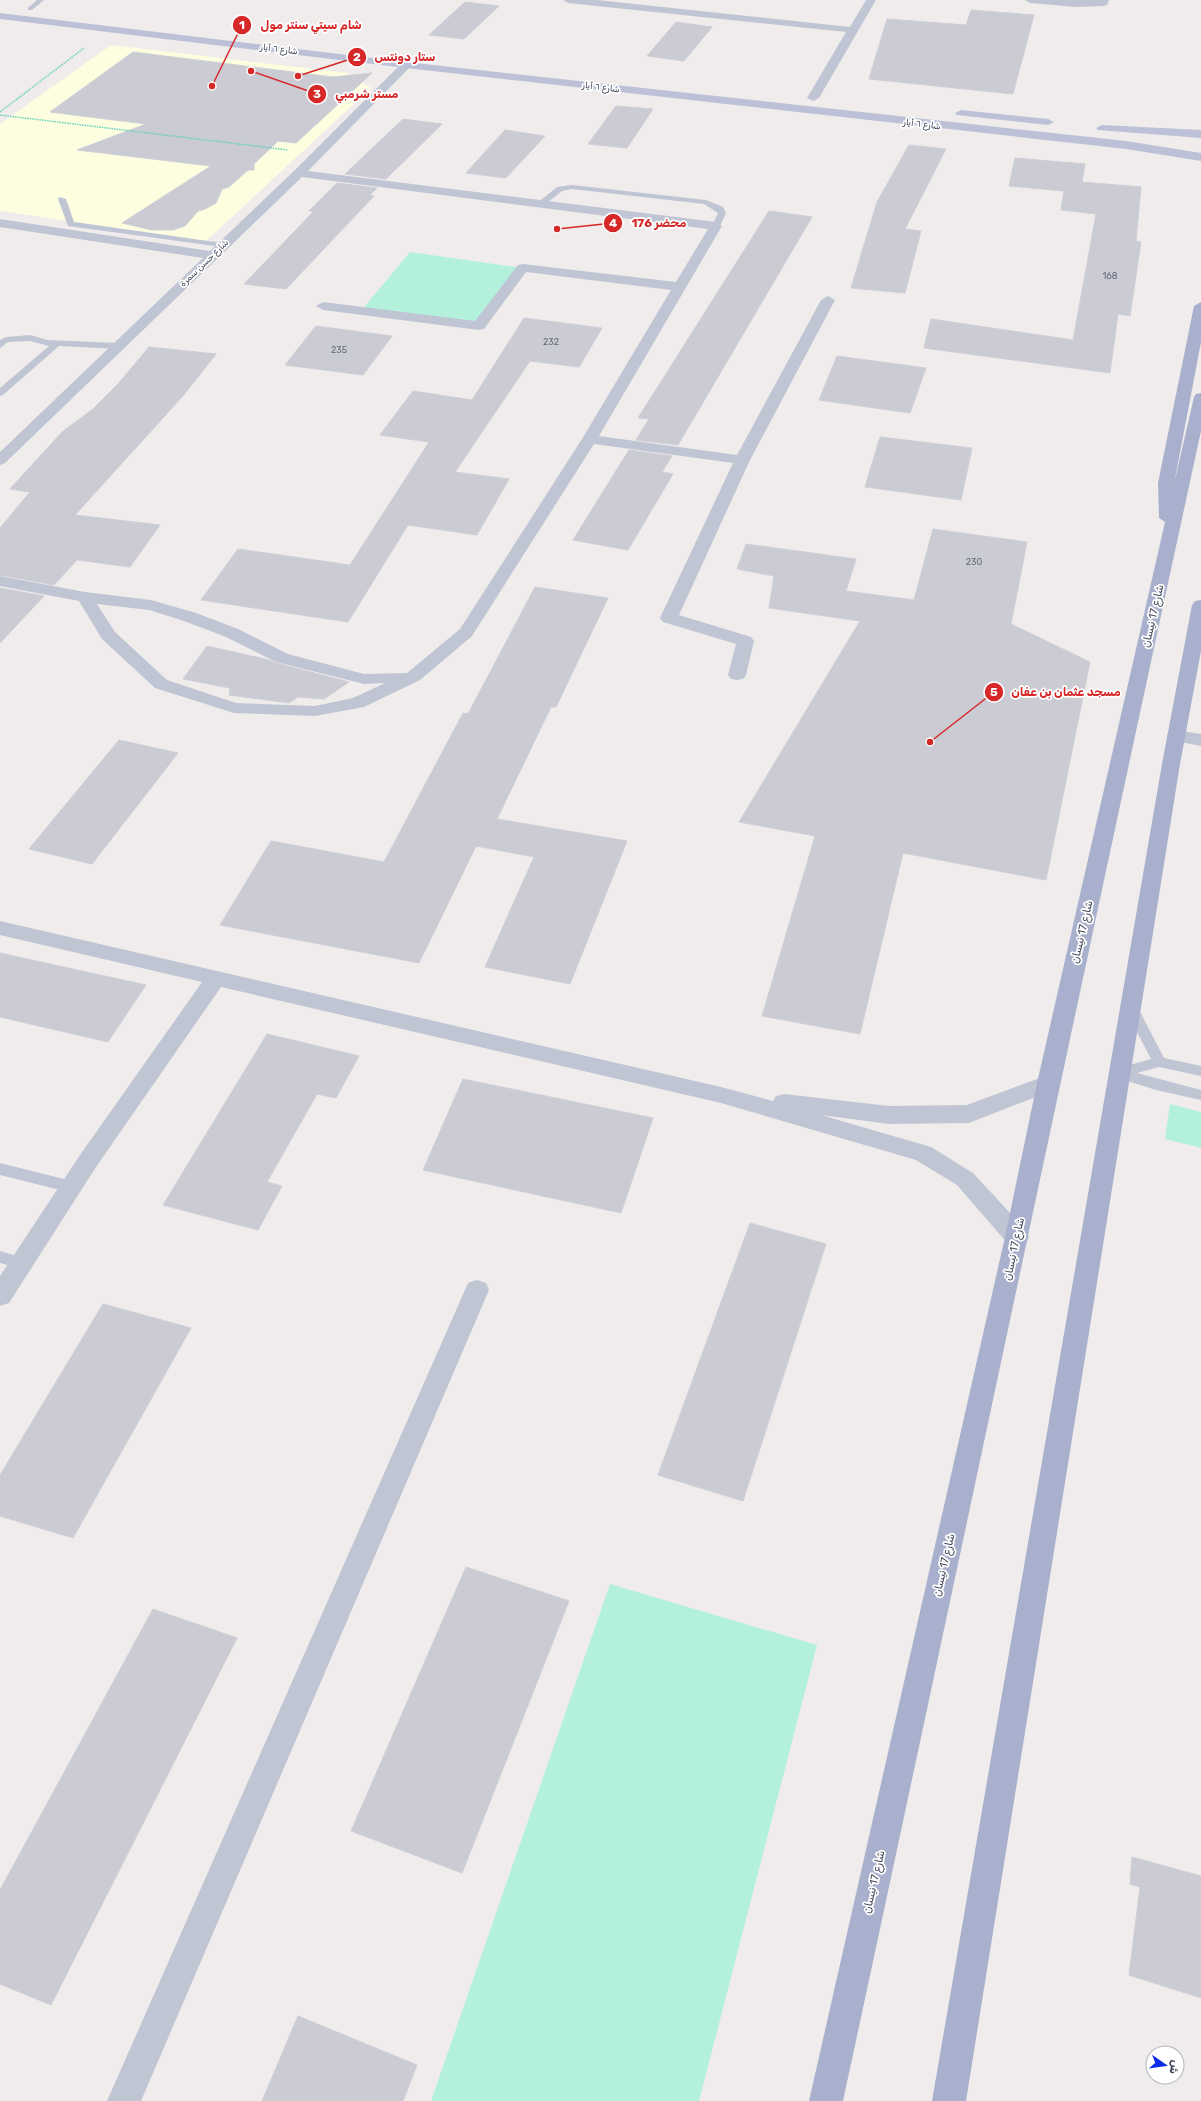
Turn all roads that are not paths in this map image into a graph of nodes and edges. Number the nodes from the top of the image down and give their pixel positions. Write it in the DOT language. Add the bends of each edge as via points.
graph roads {
  1 [pos="42,0"];
  2 [pos="568,0"];
  3 [pos="871,0"];
  4 [pos="1030,0"];
  5 [pos="1104,0"];
  6 [pos="0,5"];
  7 [pos="30,8"];
  8 [pos="77,14"];
  9 [pos="0,16"];
  10 [pos="853,30"];
  11 [pos="406,65"];
  12 [pos="809,97"];
  13 [pos="829,99"];
  14 [pos="953,112"];
  15 [pos="999,117"];
  16 [pos="1060,123"];
  17 [pos="1090,126"];
  18 [pos="992,132"];
  19 [pos="1201,134"];
  20 [pos="1201,157"];
  21 [pos="299,174"];
  22 [pos="62,199"];
  23 [pos="540,204"];
  24 [pos="0,223"];
  25 [pos="716,226"];
  26 [pos="222,245"];
  27 [pos="212,255"];
  28 [pos="681,287"];
  29 [pos="828,300"];
  30 [pos="323,306"];
  31 [pos="1201,306"];
  32 [pos="57,343"];
  33 [pos="0,345"];
  34 [pos="118,346"];
  35 [pos="0,393"];
  36 [pos="1201,397"];
  37 [pos="590,439"];
  38 [pos="0,460"];
  39 [pos="742,460"];
  40 [pos="1167,555"];
  41 [pos="0,581"];
  42 [pos="85,597"];
  43 [pos="1201,605"];
  44 [pos="737,675"];
  45 [pos="414,676"];
  46 [pos="1176,736"];
  47 [pos="1201,740"];
  48 [pos="0,928"];
  49 [pos="216,978"];
  50 [pos="1131,1007"];
  51 [pos="1159,1062"];
  52 [pos="1201,1072"];
  53 [pos="1120,1073"];
  54 [pos="1048,1083"];
  55 [pos="721,1095"];
  56 [pos="1201,1095"];
  57 [pos="0,1169"];
  58 [pos="72,1187"];
  59 [pos="1017,1237"];
  60 [pos="0,1257"];
  61 [pos="22,1263"];
  62 [pos="477,1290"];
  63 [pos="0,1296"];
  64 [pos="124,2101"];
  65 [pos="826,2101"];
  66 [pos="949,2101"];
  1 -- 7 [label="lane"];
  2 -- 10 [label="street"];
  3 -- 10 [label="street"];
  4 -- 5 [label="street" via="1076,4 1103,3"];
  6 -- 7 [label="main road"];
  7 -- 8 [label="main road"];
  9 -- 11 [label="main road, شارع ٦ أيار"];
  10 -- 12 [label="street"];
  11 -- 18 [label="main road, شارع ٦ أيار"];
  11 -- 21 [label="street, شارع حسن سمرة"];
  12 -- 13 [label="main road"];
  14 -- 15 [label="main road, شارع ٦ أيار"];
  15 -- 16 [label="main road, شارع ٦ أيار"];
  15 -- 18 [label="main road"];
  17 -- 19 [label="main road"];
  18 -- 20 [label="main road, شارع ٦ أيار" via="1140,147"];
  21 -- 23 [label="street"];
  21 -- 26 [label="street, شارع حسن سمرة"];
  22 -- 26 [label="lane" via="71,224"];
  23 -- 25 [label="street"];
  23 -- 25 [label="lane" via="560,189 572,187 706,202 720,209 722,213"];
  24 -- 27 [label="street"];
  25 -- 28 [label="street"];
  26 -- 27 [label="street, شارع حسن سمرة"];
  27 -- 34 [label="street, شارع حسن سمرة"];
  28 -- 30 [label="street" via="524,268 479,326"];
  28 -- 37 [label="street"];
  29 -- 39 [label="street"];
  31 -- 40 [label="main road" via="1166,483"];
  32 -- 33 [label="lane" via="30,338 6,340"];
  32 -- 34 [label="lane"];
  32 -- 35 [label="lane"];
  34 -- 38 [label="street, شارع حسن سمرة"];
  36 -- 40 [label="main road, شارع 17 نيسان"];
  37 -- 39 [label="street"];
  37 -- 45 [label="street" via="466,632"];
  39 -- 44 [label="street" via="669,618 745,641"];
  40 -- 54 [label="main road, شارع 17 نيسان"];
  41 -- 42 [label="street"];
  42 -- 45 [label="street" via="151,605 232,633 282,658 364,679"];
  42 -- 45 [label="street" via="108,635 161,684 234,708 314,711 358,703"];
  43 -- 46 [label="main road"];
  46 -- 47 [label="street"];
  46 -- 50 [label="main road"];
  48 -- 49 [label="street"];
  49 -- 55 [label="street"];
  49 -- 58 [label="street"];
  50 -- 51 [label="lane"];
  50 -- 53 [label="main road"];
  51 -- 52 [label="lane"];
  51 -- 53 [label="lane"];
  53 -- 56 [label="lane" via="1156,1085"];
  53 -- 66 [label="main road"];
  54 -- 55 [label="street" via="969,1114 889,1115"];
  54 -- 59 [label="main road, شارع 17 نيسان"];
  55 -- 59 [label="street" via="923,1153 965,1179"];
  57 -- 58 [label="lane"];
  58 -- 61 [label="street"];
  59 -- 65 [label="main road, شارع 17 نيسان"];
  60 -- 61 [label="lane"];
  61 -- 63 [label="street"];
  62 -- 64 [label="street"];
}
